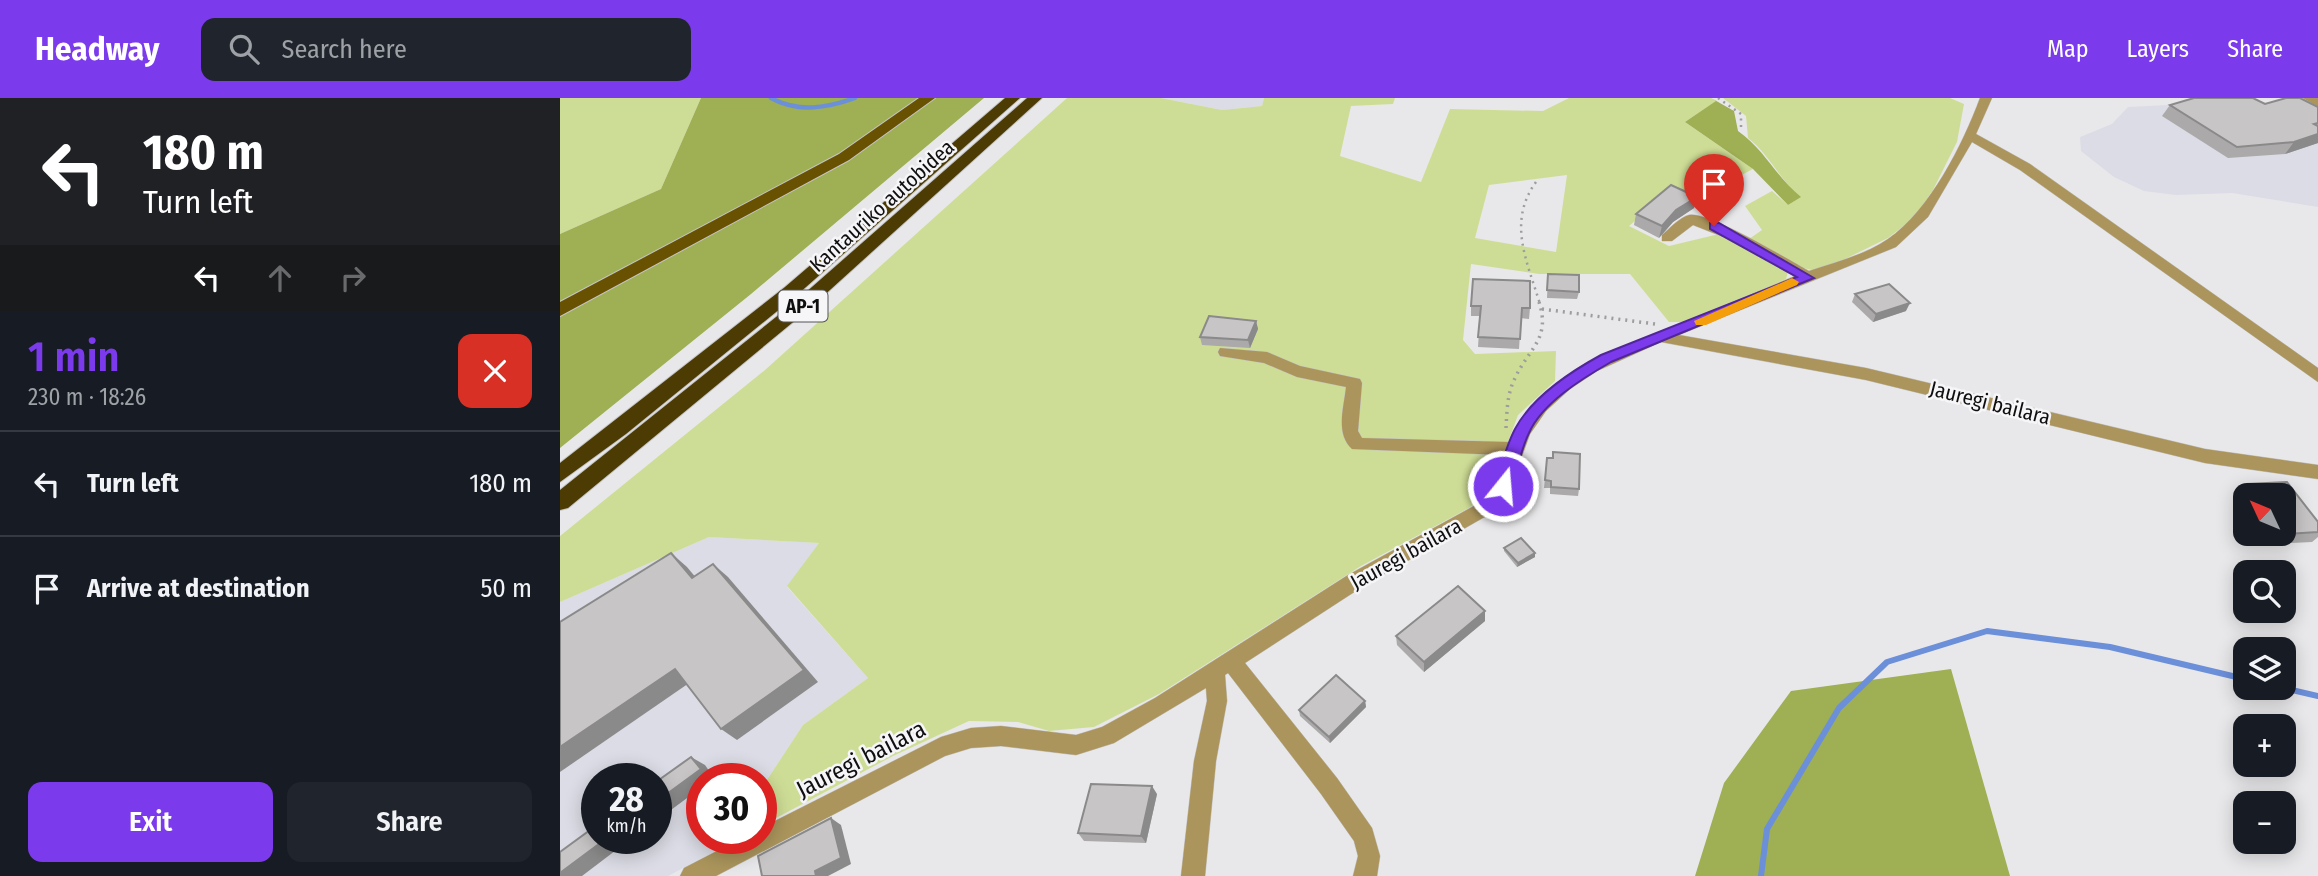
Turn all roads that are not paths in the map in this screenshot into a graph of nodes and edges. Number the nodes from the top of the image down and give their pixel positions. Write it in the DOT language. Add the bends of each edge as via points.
graph roads {
  1 [pos="928,98"];
  2 [pos="1013,98"];
  3 [pos="1035,98"];
  4 [pos="1986,98"];
  5 [pos="2309,98"];
  6 [pos="2318,103"];
  7 [pos="1968,135"];
  8 [pos="1667,238"];
  9 [pos="1808,278"];
  10 [pos="560,310"];
  11 [pos="1661,337"];
  12 [pos="1226,352"];
  13 [pos="2318,376"];
  14 [pos="1514,449"];
  15 [pos="2318,472"];
  16 [pos="560,474"];
  17 [pos="560,502"];
  18 [pos="1223,667"];
  19 [pos="692,876"];
  20 [pos="1193,876"];
  21 [pos="1365,876"];
  1 -- 10 [label="main road" via="844,157"];
  2 -- 16 [label="highway, Kantauriko autobidea / AP-1" via="727,346"];
  3 -- 17 [label="highway, Kantauriko autobidea / AP-1" via="747,354"];
  4 -- 7 [label="street, Jauregi bailara"];
  5 -- 6 [label="street"];
  7 -- 9 [label="street, Jauregi bailara" via="1935,201 1908,231 1867,258"];
  7 -- 13 [label="street" via="2025,166"];
  8 -- 9 [label="street" via="1691,219 1741,239"];
  9 -- 11 [label="street, Jauregi bailara"];
  11 -- 14 [label="street, Jauregi bailara" via="1606,359 1549,396"];
  11 -- 15 [label="street, Jauregi bailara" via="1866,373 2205,456"];
  12 -- 14 [label="street" via="1267,358 1297,371 1354,383 1350,432 1358,444"];
  14 -- 18 [label="street, Jauregi bailara" via="1497,498 1475,517 1355,581"];
  18 -- 19 [label="street, Jauregi bailara" via="1107,736 1076,745 1001,736 941,747"];
  18 -- 20 [label="street" via="1205,761"];
  18 -- 21 [label="street" via="1329,786 1364,836 1369,856"];
}
